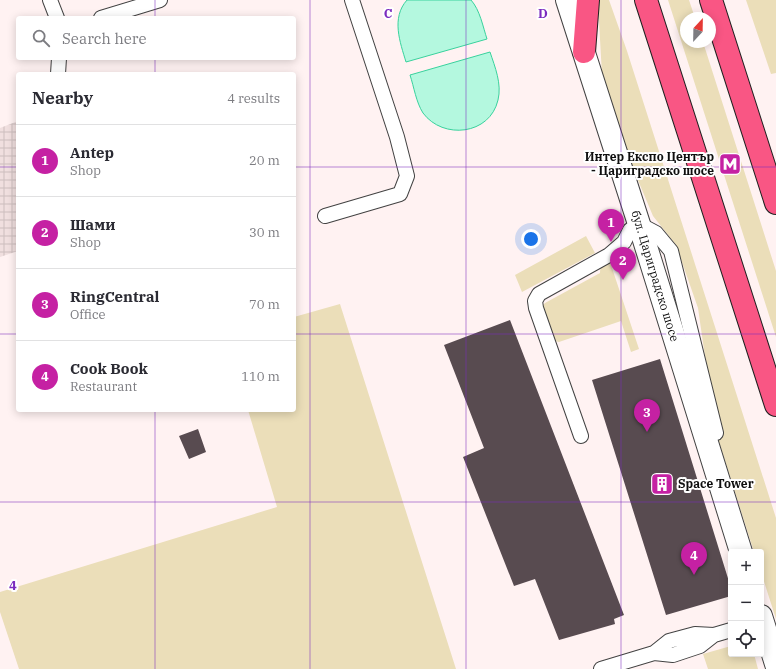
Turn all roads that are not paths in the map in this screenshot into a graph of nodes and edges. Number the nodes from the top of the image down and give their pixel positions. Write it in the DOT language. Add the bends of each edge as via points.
graph roads {
  1 [pos="50,0"];
  2 [pos="160,0"];
  3 [pos="352,0"];
  4 [pos="567,0"];
  5 [pos="588,0"];
  6 [pos="646,0"];
  7 [pos="711,0"];
  8 [pos="56,16"];
  9 [pos="107,16"];
  10 [pos="584,52"];
  11 [pos="59,60"];
  12 [pos="58,72"];
  13 [pos="776,203"];
  14 [pos="325,216"];
  15 [pos="639,224"];
  16 [pos="776,405"];
  17 [pos="716,432"];
  18 [pos="582,436"];
  19 [pos="740,549"];
  20 [pos="762,621"];
  21 [pos="728,631"];
  22 [pos="770,653"];
  23 [pos="601,669"];
  1 -- 8 [label="lane"];
  2 -- 9 [label="lane"];
  3 -- 14 [label="lane" via="397,137 407,176 400,194"];
  4 -- 10 [label="street, бул. Цариградско шосе"];
  5 -- 10 [label="highway"];
  6 -- 16 [label="highway"];
  7 -- 13 [label="highway"];
  10 -- 15 [label="street, бул. Цариградско шосе"];
  11 -- 12 [label="lane"];
  15 -- 17 [label="lane" via="656,233 672,251"];
  15 -- 18 [label="lane" via="630,230 624,242 609,255 539,294 535,300"];
  15 -- 19 [label="street, бул. Цариградско шосе"];
  20 -- 22 [label="street"];
  21 -- 23 [label="lane" via="714,635 700,646 673,655 654,653"];
}
